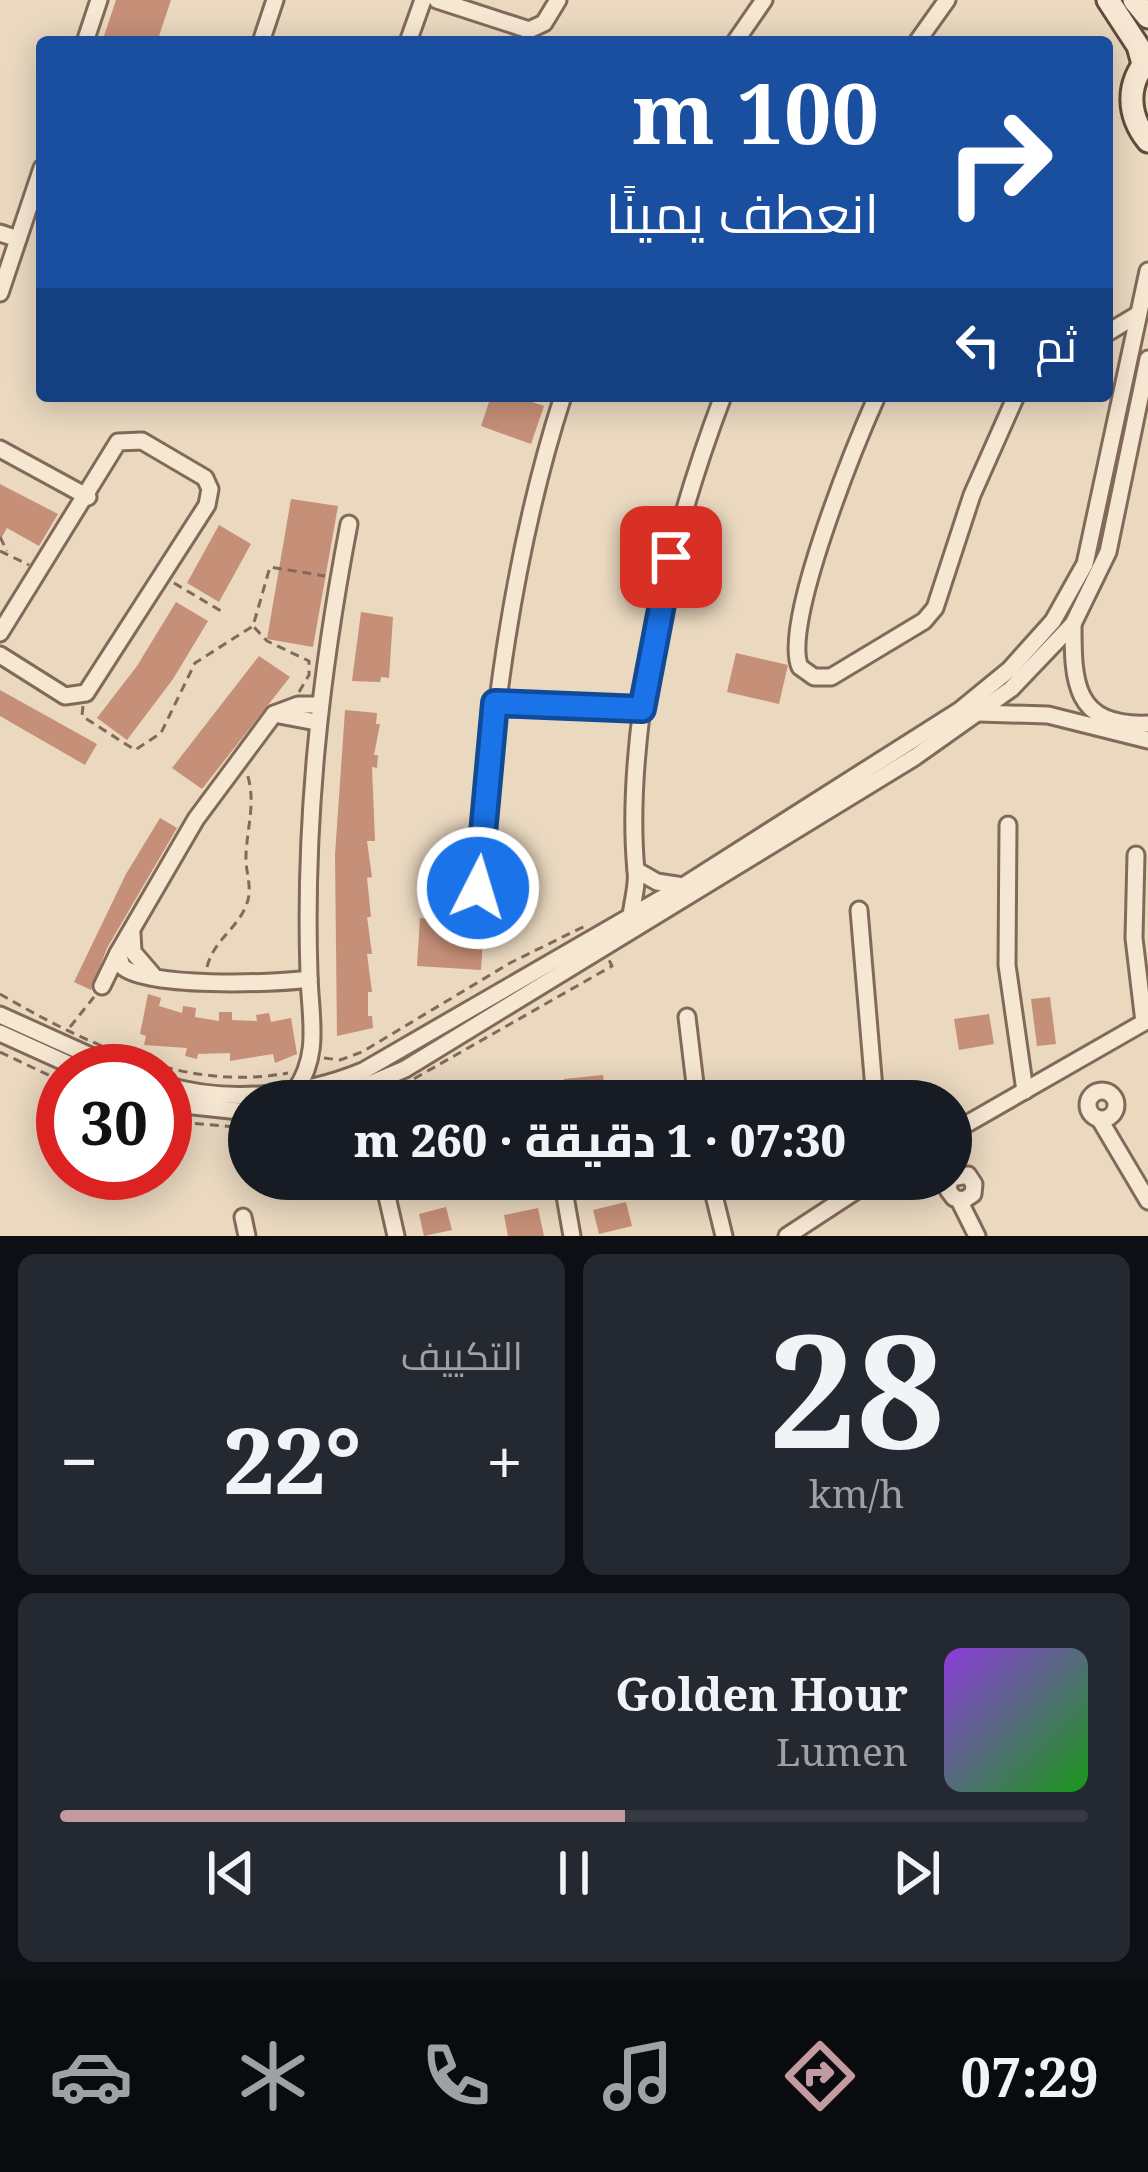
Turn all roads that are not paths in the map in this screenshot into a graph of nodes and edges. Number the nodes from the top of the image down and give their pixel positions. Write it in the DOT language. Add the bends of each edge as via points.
graph roads {
  1 [pos="99,0"];
  2 [pos="275,0"];
  3 [pos="422,0"];
  4 [pos="437,0"];
  5 [pos="558,0"];
  6 [pos="764,0"];
  7 [pos="1108,0"];
  8 [pos="1134,0"];
  9 [pos="944,1"];
  10 [pos="1148,17"];
  11 [pos="87,36"];
  12 [pos="263,36"];
  13 [pos="411,36"];
  14 [pos="739,36"];
  15 [pos="921,36"];
  16 [pos="1145,61"];
  17 [pos="1148,141"];
  18 [pos="36,186"];
  19 [pos="0,233"];
  20 [pos="18,239"];
  21 [pos="1148,271"];
  22 [pos="0,293"];
  23 [pos="1137,315"];
  24 [pos="1113,331"];
  25 [pos="1113,340"];
  26 [pos="1130,358"];
  27 [pos="1148,359"];
  28 [pos="561,402"];
  29 [pos="721,402"];
  30 [pos="875,402"];
  31 [pos="1013,402"];
  32 [pos="0,449"];
  33 [pos="88,496"];
  34 [pos="349,524"];
  35 [pos="1073,624"];
  36 [pos="0,633"];
  37 [pos="0,655"];
  38 [pos="495,703"];
  39 [pos="642,709"];
  40 [pos="979,713"];
  41 [pos="274,714"];
  42 [pos="317,714"];
  43 [pos="1147,737"];
  44 [pos="1008,825"];
  45 [pos="1136,855"];
  46 [pos="637,870"];
  47 [pos="683,886"];
  48 [pos="478,888"];
  49 [pos="859,910"];
  50 [pos="631,917"];
  51 [pos="132,933"];
  52 [pos="598,943"];
  53 [pos="118,953"];
  54 [pos="152,974"];
  55 [pos="309,979"];
  56 [pos="102,986"];
  57 [pos="0,1015"];
  58 [pos="687,1017"];
  59 [pos="1146,1021"];
  60 [pos="0,1033"];
  61 [pos="78,1044"];
  62 [pos="36,1049"];
  63 [pos="315,1057"];
  64 [pos="344,1079"];
  65 [pos="302,1080"];
  66 [pos="340,1080"];
  67 [pos="379,1080"];
  68 [pos="694,1080"];
  69 [pos="873,1080"];
  70 [pos="192,1091"];
  71 [pos="1025,1091"];
  72 [pos="228,1093"];
  73 [pos="192,1106"];
  74 [pos="228,1110"];
  75 [pos="1100,1120"];
  76 [pos="972,1121"];
  77 [pos="388,1200"];
  78 [pos="566,1200"];
  79 [pos="715,1200"];
  80 [pos="842,1200"];
  81 [pos="959,1200"];
  82 [pos="1148,1201"];
  83 [pos="243,1217"];
  84 [pos="247,1236"];
  85 [pos="395,1236"];
  86 [pos="572,1236"];
  87 [pos="724,1236"];
  88 [pos="787,1236"];
  89 [pos="977,1236"];
  1 -- 11 [label="street"];
  2 -- 12 [label="street"];
  3 -- 13 [label="street"];
  4 -- 5 [label="street" via="529,30 548,20"];
  6 -- 14 [label="street"];
  7 -- 16 [label="street"];
  8 -- 10 [label="street"];
  9 -- 15 [label="street"];
  16 -- 17 [label="street" via="1131,109"];
  18 -- 20 [label="street"];
  19 -- 20 [label="street"];
  20 -- 22 [label="street"];
  21 -- 23 [label="street"];
  23 -- 24 [label="street"];
  23 -- 26 [label="street"];
  25 -- 26 [label="street"];
  26 -- 47 [label="street" via="1084,564 1033,646 986,692"];
  27 -- 35 [label="street" via="1108,552"];
  28 -- 38 [label="street" via="528,514"];
  29 -- 39 [label="street" via="671,557"];
  30 -- 31 [label="street" via="823,533 797,642 796,659 814,677 832,677 930,615"];
  32 -- 33 [label="street"];
  33 -- 36 [label="street"];
  33 -- 37 [label="street" via="124,448 153,451 188,469 201,489 196,520 97,676 78,689 48,683"];
  34 -- 42 [label="street"];
  35 -- 40 [label="street"];
  35 -- 43 [label="street" via="1073,680 1088,703"];
  38 -- 39 [label="street"];
  38 -- 48 [label="street"];
  39 -- 46 [label="street" via="631,841"];
  40 -- 43 [label="street" via="1065,717"];
  40 -- 52 [label="street"];
  41 -- 42 [label="street"];
  41 -- 42 [label="street" via="298,705"];
  41 -- 51 [label="street" via="196,819"];
  42 -- 55 [label="street"];
  44 -- 71 [label="street" via="1007,965"];
  45 -- 59 [label="street" via="1134,938"];
  46 -- 47 [label="street"];
  46 -- 50 [label="street"];
  47 -- 50 [label="street"];
  49 -- 69 [label="street"];
  50 -- 52 [label="street"];
  51 -- 53 [label="street"];
  51 -- 54 [label="street" via="137,961"];
  52 -- 64 [label="street"];
  52 -- 67 [label="street"];
  53 -- 54 [label="street" via="126,971"];
  53 -- 56 [label="street"];
  54 -- 55 [label="street" via="270,985"];
  55 -- 63 [label="street"];
  57 -- 61 [label="street"];
  58 -- 68 [label="street"];
  59 -- 71 [label="street"];
  60 -- 62 [label="street"];
  63 -- 64 [label="street"];
  63 -- 65 [label="street"];
  64 -- 66 [label="street"];
  70 -- 72 [label="street"];
  71 -- 76 [label="street"];
  73 -- 74 [label="street"];
  75 -- 82 [label="street"];
  77 -- 85 [label="street"];
  78 -- 86 [label="street"];
  79 -- 87 [label="street"];
  80 -- 88 [label="street"];
  81 -- 89 [label="street"];
  83 -- 84 [label="street"];
}
